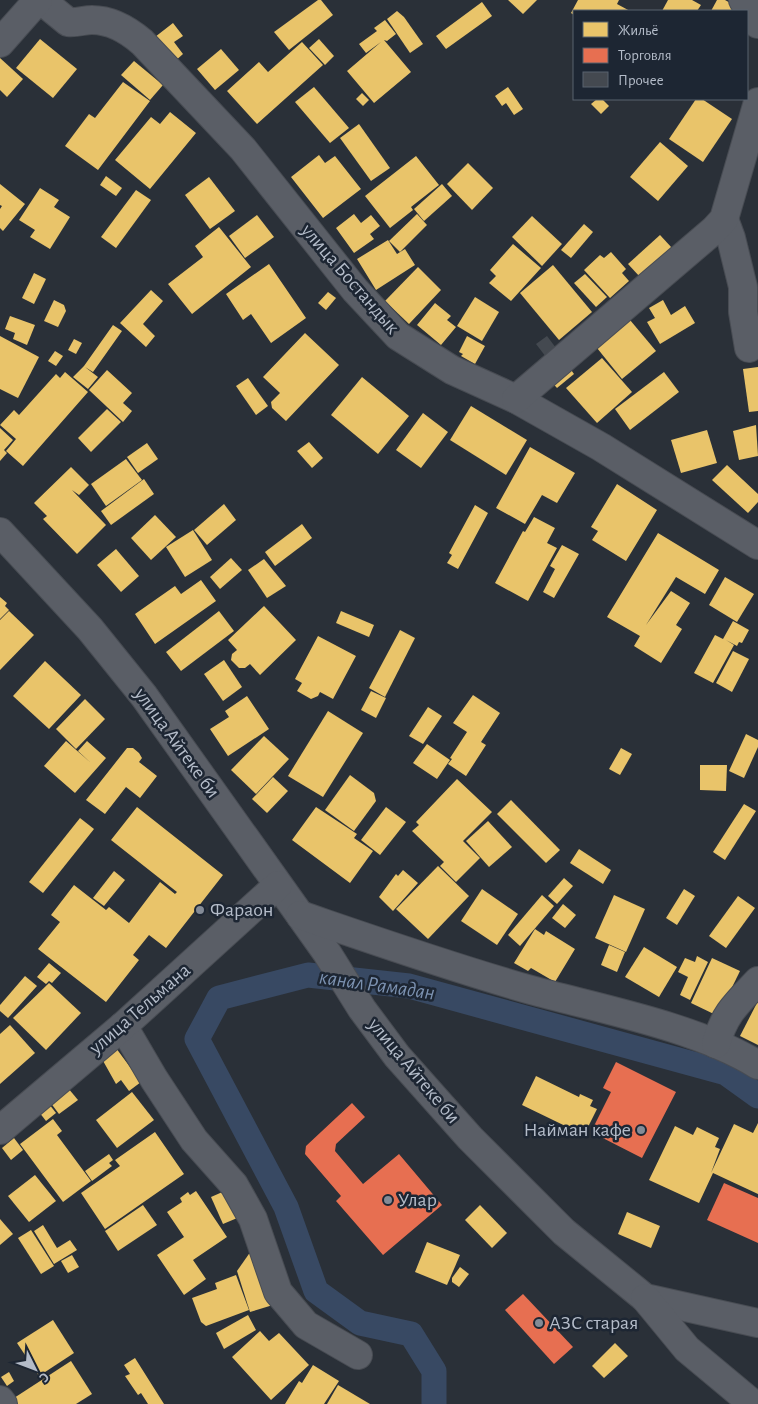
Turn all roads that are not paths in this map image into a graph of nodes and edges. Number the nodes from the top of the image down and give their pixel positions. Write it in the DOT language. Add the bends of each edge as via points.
graph roads {
  1 [pos="40,0"];
  2 [pos="110,0"];
  3 [pos="744,0"];
  4 [pos="92,20"];
  5 [pos="758,24"];
  6 [pos="0,43"];
  7 [pos="758,102"];
  8 [pos="724,219"];
  9 [pos="749,348"];
  10 [pos="516,399"];
  11 [pos="0,532"];
  12 [pos="758,545"];
  13 [pos="278,885"];
  14 [pos="300,915"];
  15 [pos="758,981"];
  16 [pos="123,1026"];
  17 [pos="716,1044"];
  18 [pos="758,1065"];
  19 [pos="0,1130"];
  20 [pos="645,1298"];
  21 [pos="758,1323"];
  22 [pos="358,1355"];
  23 [pos="0,1400"];
  24 [pos="3,1404"];
  25 [pos="753,1404"];
  1 -- 4 [label="street, улица Бостандык" via="68,22"];
  1 -- 6 [label="street"];
  2 -- 4 [label="street"];
  3 -- 5 [label="street"];
  4 -- 10 [label="street, улица Бостандык" via="126,29 142,42 243,149 355,290 398,336 452,370"];
  7 -- 8 [label="street"];
  8 -- 9 [label="street" via="743,287"];
  8 -- 10 [label="street"];
  10 -- 12 [label="street, улица Бостандык" via="601,447"];
  11 -- 13 [label="street, улица Айтеке би" via="90,629 144,696"];
  13 -- 14 [label="street, улица Айтеке би"];
  13 -- 16 [label="street, улица Тельмана"];
  14 -- 17 [label="street" via="525,988"];
  14 -- 20 [label="street, улица Айтеке би" via="362,1009 433,1098 564,1232"];
  15 -- 17 [label="street" via="730,1010 721,1025"];
  16 -- 19 [label="street, улица Тельмана"];
  16 -- 22 [label="street" via="194,1140 234,1185 253,1218 278,1292 306,1325"];
  17 -- 18 [label="street" via="733,1049"];
  20 -- 21 [label="street, улица Айтеке би"];
  20 -- 25 [label="street" via="687,1350"];
  23 -- 24 [label="street"];
}
